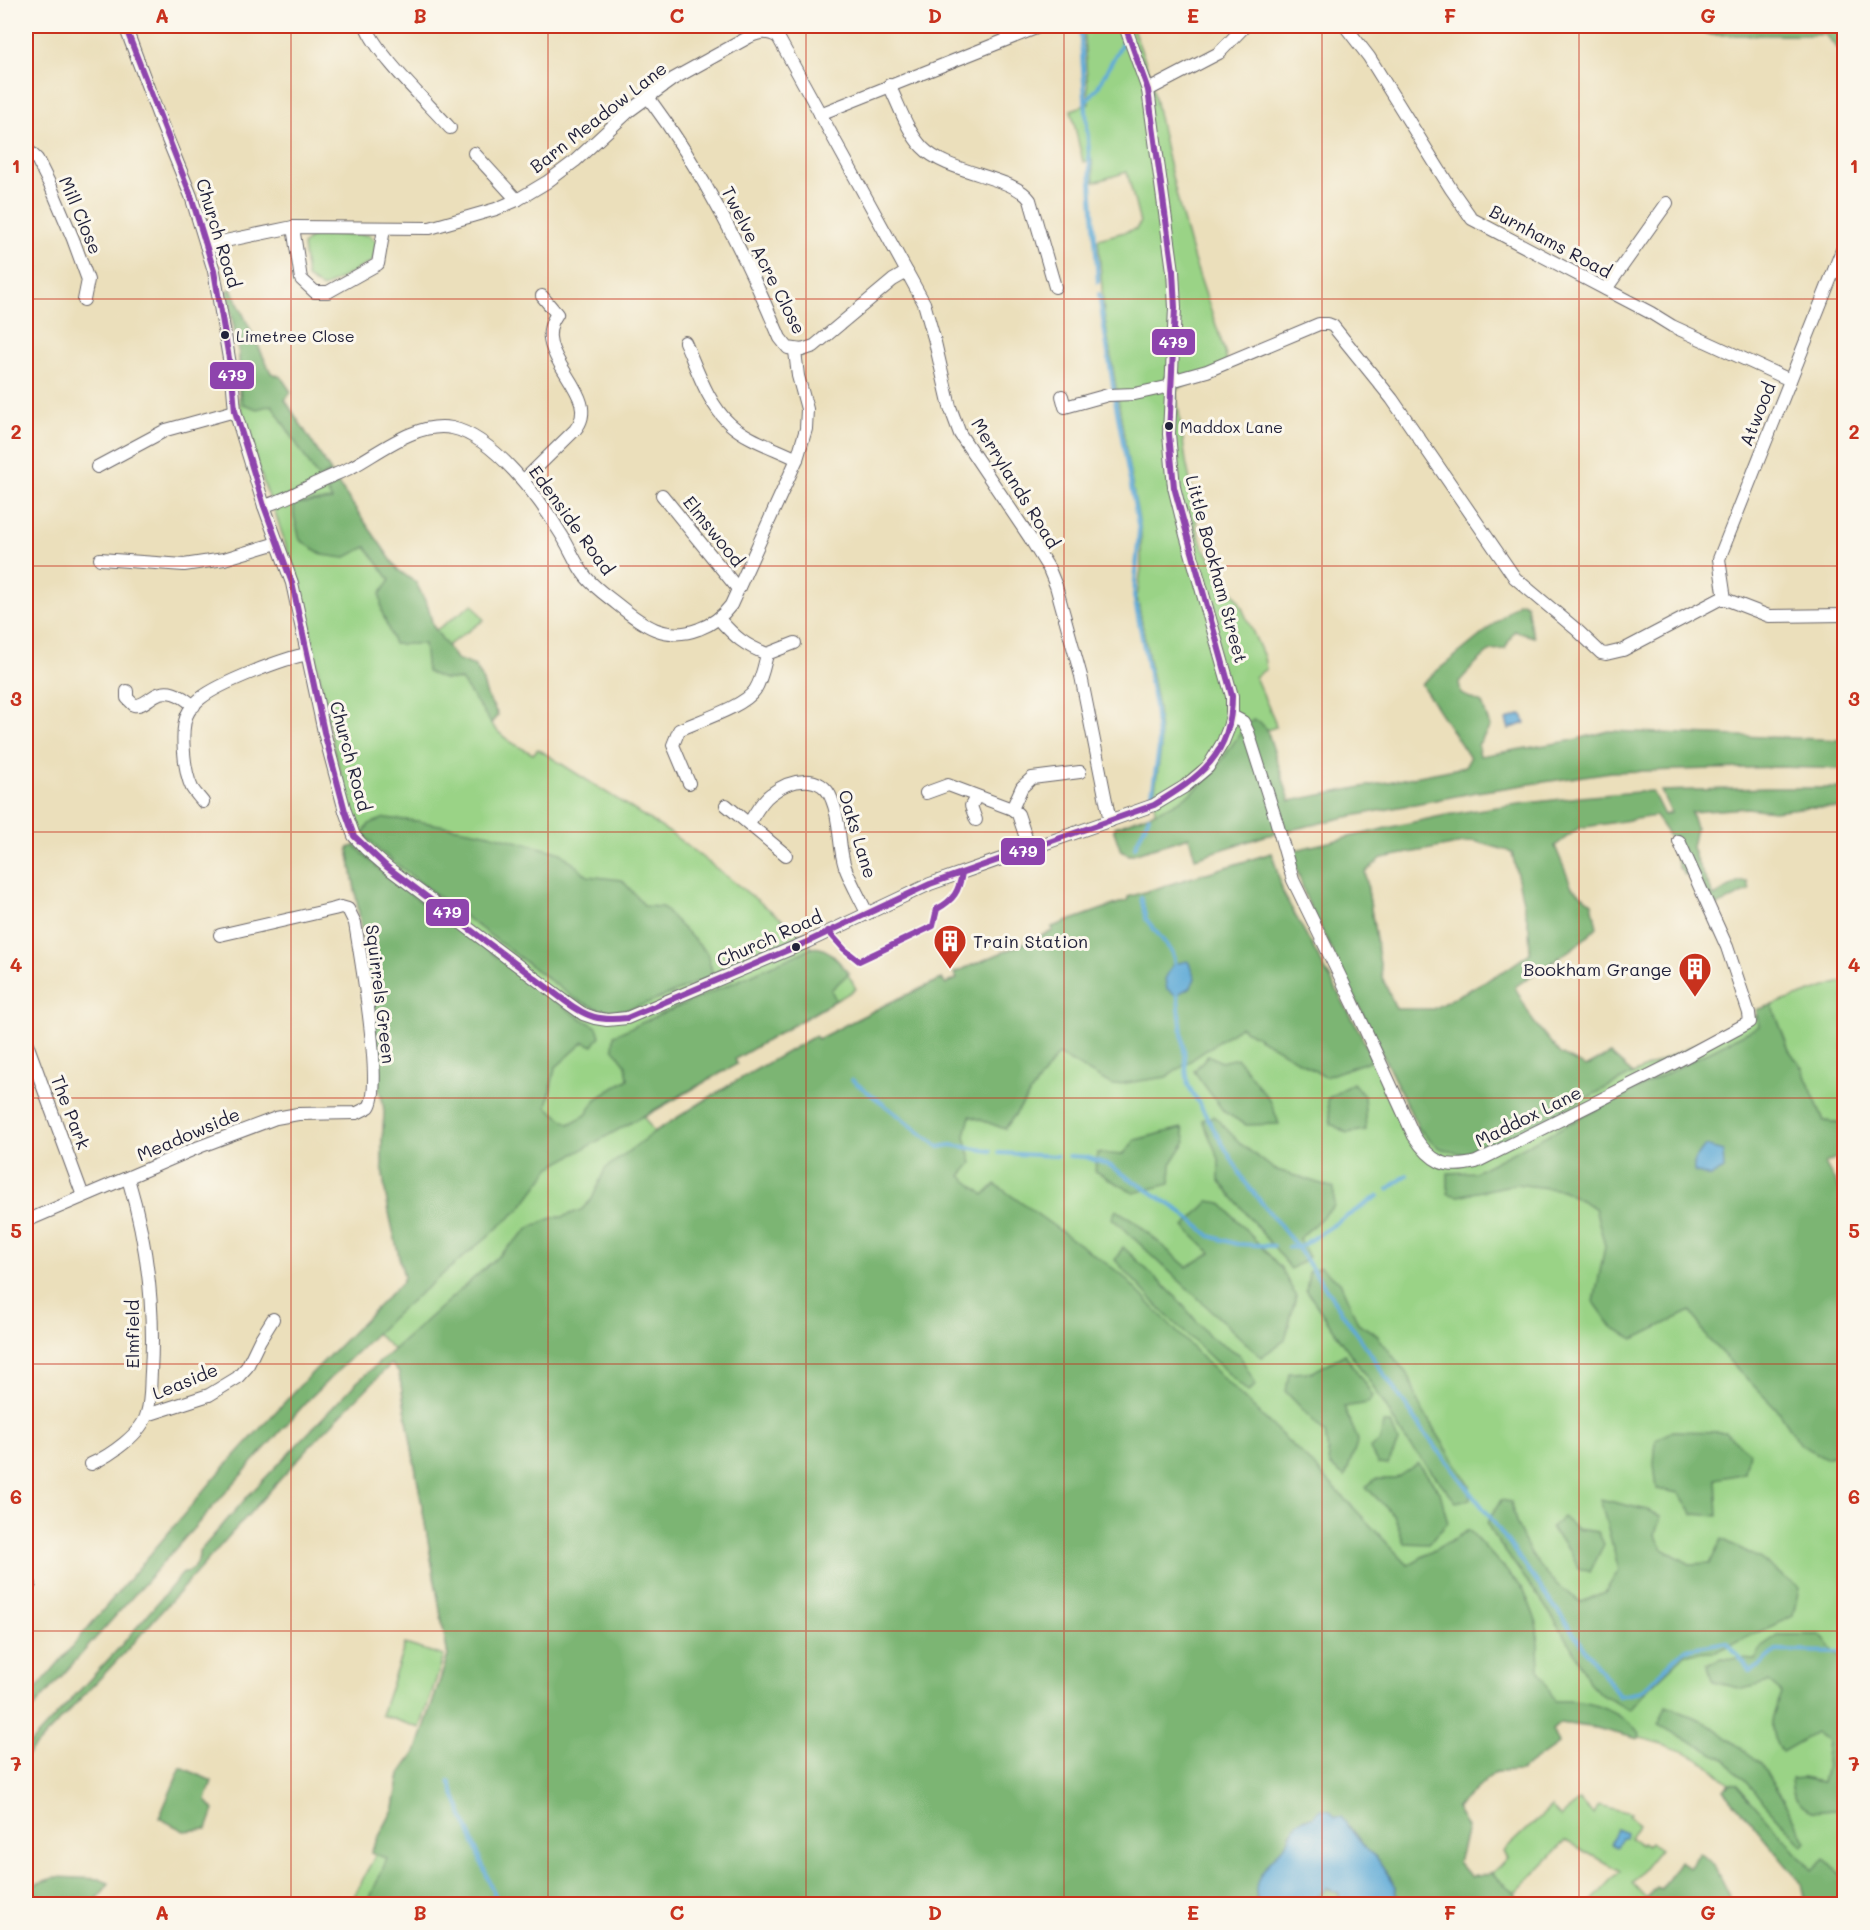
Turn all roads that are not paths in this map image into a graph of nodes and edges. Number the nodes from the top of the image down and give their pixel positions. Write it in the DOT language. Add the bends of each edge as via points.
graph roads {
  1 [pos="126,26"];
  2 [pos="366,26"];
  3 [pos="1041,26"];
  4 [pos="1125,26"];
  5 [pos="1245,26"];
  6 [pos="1346,26"];
  7 [pos="889,85"];
  8 [pos="1148,90"];
  9 [pos="648,97"];
  10 [pos="820,114"];
  11 [pos="450,128"];
  12 [pos="26,148"];
  13 [pos="474,153"];
  14 [pos="517,200"];
  15 [pos="1667,203"];
  16 [pos="293,226"];
  17 [pos="384,229"];
  18 [pos="206,245"];
  19 [pos="1845,245"];
  20 [pos="907,272"];
  21 [pos="1055,287"];
  22 [pos="1606,289"];
  23 [pos="542,296"];
  24 [pos="84,300"];
  25 [pos="685,342"];
  26 [pos="795,351"];
  27 [pos="1790,380"];
  28 [pos="1171,384"];
  29 [pos="1062,396"];
  30 [pos="235,411"];
  31 [pos="797,459"];
  32 [pos="97,467"];
  33 [pos="524,480"];
  34 [pos="662,495"];
  35 [pos="264,506"];
  36 [pos="277,543"];
  37 [pos="100,559"];
  38 [pos="738,589"];
  39 [pos="1725,599"];
  40 [pos="1845,615"];
  41 [pos="719,619"];
  42 [pos="795,643"];
  43 [pos="308,654"];
  44 [pos="766,654"];
  45 [pos="127,691"];
  46 [pos="194,706"];
  47 [pos="1232,716"];
  48 [pos="1080,771"];
  49 [pos="689,783"];
  50 [pos="1184,787"];
  51 [pos="926,793"];
  52 [pos="976,797"];
  53 [pos="203,802"];
  54 [pos="726,805"];
  55 [pos="1012,809"];
  56 [pos="976,820"];
  57 [pos="1110,821"];
  58 [pos="748,823"];
  59 [pos="1680,841"];
  60 [pos="1030,849"];
  61 [pos="786,855"];
  62 [pos="867,913"];
  63 [pos="220,935"];
  64 [pos="26,1041"];
  65 [pos="369,1107"];
  66 [pos="128,1178"];
  67 [pos="83,1196"];
  68 [pos="26,1221"];
  69 [pos="273,1319"];
  70 [pos="147,1415"];
  71 [pos="91,1464"];
  1 -- 18 [label="street, Church Road"];
  2 -- 11 [label="street" via="402,75"];
  3 -- 7 [label="street"];
  4 -- 8 [label="street, Little Bookham Street"];
  5 -- 8 [label="street" via="1219,53"];
  6 -- 22 [label="street, Burnhams Road" via="1472,219"];
  7 -- 10 [label="street"];
  7 -- 21 [label="street" via="914,137 928,153 1026,194"];
  8 -- 28 [label="street, Little Bookham Street" via="1175,290"];
  9 -- 10 [label="street, Barn Meadow Lane" via="708,58 759,33 770,32 778,38"];
  9 -- 14 [label="street, Barn Meadow Lane" via="574,161"];
  9 -- 26 [label="street, Twelve Acre Close" via="723,216 783,344"];
  10 -- 20 [label="street, Merrylands Road"];
  12 -- 24 [label="street, Mill Close" via="37,159 73,239 88,280"];
  13 -- 14 [label="street"];
  14 -- 17 [label="street, Barn Meadow Lane" via="430,228"];
  15 -- 22 [label="street"];
  16 -- 17 [label="street, Barn Meadow Lane"];
  16 -- 17 [label="street" via="301,279 315,292 328,292 378,264"];
  16 -- 18 [label="street, Barn Meadow Lane"];
  18 -- 30 [label="street, Church Road" via="220,300"];
  19 -- 27 [label="street, Atwood"];
  20 -- 26 [label="street, Twelve Acre Close" via="822,341"];
  20 -- 57 [label="street, Merrylands Road" via="930,321 960,434 1030,538 1056,586 1081,676"];
  22 -- 27 [label="street, Burnhams Road" via="1672,326"];
  23 -- 33 [label="street" via="557,315 551,325 551,341 579,395 583,416 575,430"];
  25 -- 31 [label="street" via="723,417 742,433"];
  26 -- 31 [label="street" via="807,416"];
  27 -- 39 [label="street, Atwood" via="1719,559"];
  28 -- 29 [label="street" via="1065,407"];
  28 -- 39 [label="street" via="1319,324 1333,326 1392,399 1515,578 1603,654 1623,650 1710,603"];
  28 -- 47 [label="street, Little Bookham Street" via="1169,434 1174,488 1230,688"];
  30 -- 32 [label="street" via="166,430"];
  30 -- 35 [label="street, Church Road"];
  31 -- 38 [label="street"];
  33 -- 35 [label="street, Edenside Road" via="471,435 452,428 436,428 404,438"];
  33 -- 41 [label="street, Edenside Road" via="586,577 635,619 675,635 698,630"];
  34 -- 38 [label="street, Elmswood"];
  35 -- 36 [label="street, Church Road"];
  36 -- 37 [label="street" via="224,559 184,565"];
  36 -- 43 [label="street, Church Road"];
  38 -- 41 [label="street"];
  39 -- 40 [label="street" via="1769,616"];
  41 -- 44 [label="street" via="746,646"];
  42 -- 44 [label="street"];
  43 -- 46 [label="street" via="230,682"];
  43 -- 62 [label="street, Church Road" via="334,774 354,836 387,867 583,1014 607,1020 627,1018"];
  44 -- 49 [label="street" via="754,693 680,730 673,745"];
  45 -- 46 [label="street" via="127,698 134,705 165,692 181,695"];
  46 -- 53 [label="street" via="187,713 183,738 185,768 192,788"];
  47 -- 50 [label="street, Little Bookham Street" via="1215,758"];
  47 -- 59 [label="street, Maddox Lane" via="1245,725 1290,870 1414,1136 1434,1160 1446,1164 1476,1162 1750,1022 1727,947"];
  48 -- 55 [label="street" via="1032,778 1022,787"];
  50 -- 57 [label="street, Church Road" via="1154,805"];
  51 -- 52 [label="street" via="948,785"];
  52 -- 55 [label="street"];
  52 -- 56 [label="street" via="971,806"];
  54 -- 58 [label="street"];
  55 -- 60 [label="street" via="1018,814"];
  57 -- 60 [label="street, Church Road"];
  58 -- 61 [label="street"];
  58 -- 62 [label="street, Oaks Lane" via="769,795 793,782 823,786 833,800 846,869"];
  60 -- 62 [label="street, Church Road" via="930,884"];
  63 -- 65 [label="street, Squirrels Green" via="348,909 355,924 369,1019 374,1097"];
  64 -- 67 [label="street, The Park"];
  65 -- 66 [label="street, Meadowside" via="357,1113 276,1118"];
  66 -- 67 [label="street, Meadowside"];
  66 -- 70 [label="street, Elmfield" via="139,1215 150,1287 153,1339"];
  67 -- 68 [label="street, Meadowside"];
  69 -- 70 [label="street, Leaside" via="237,1378 209,1395"];
  70 -- 71 [label="street" via="117,1450"];
}
